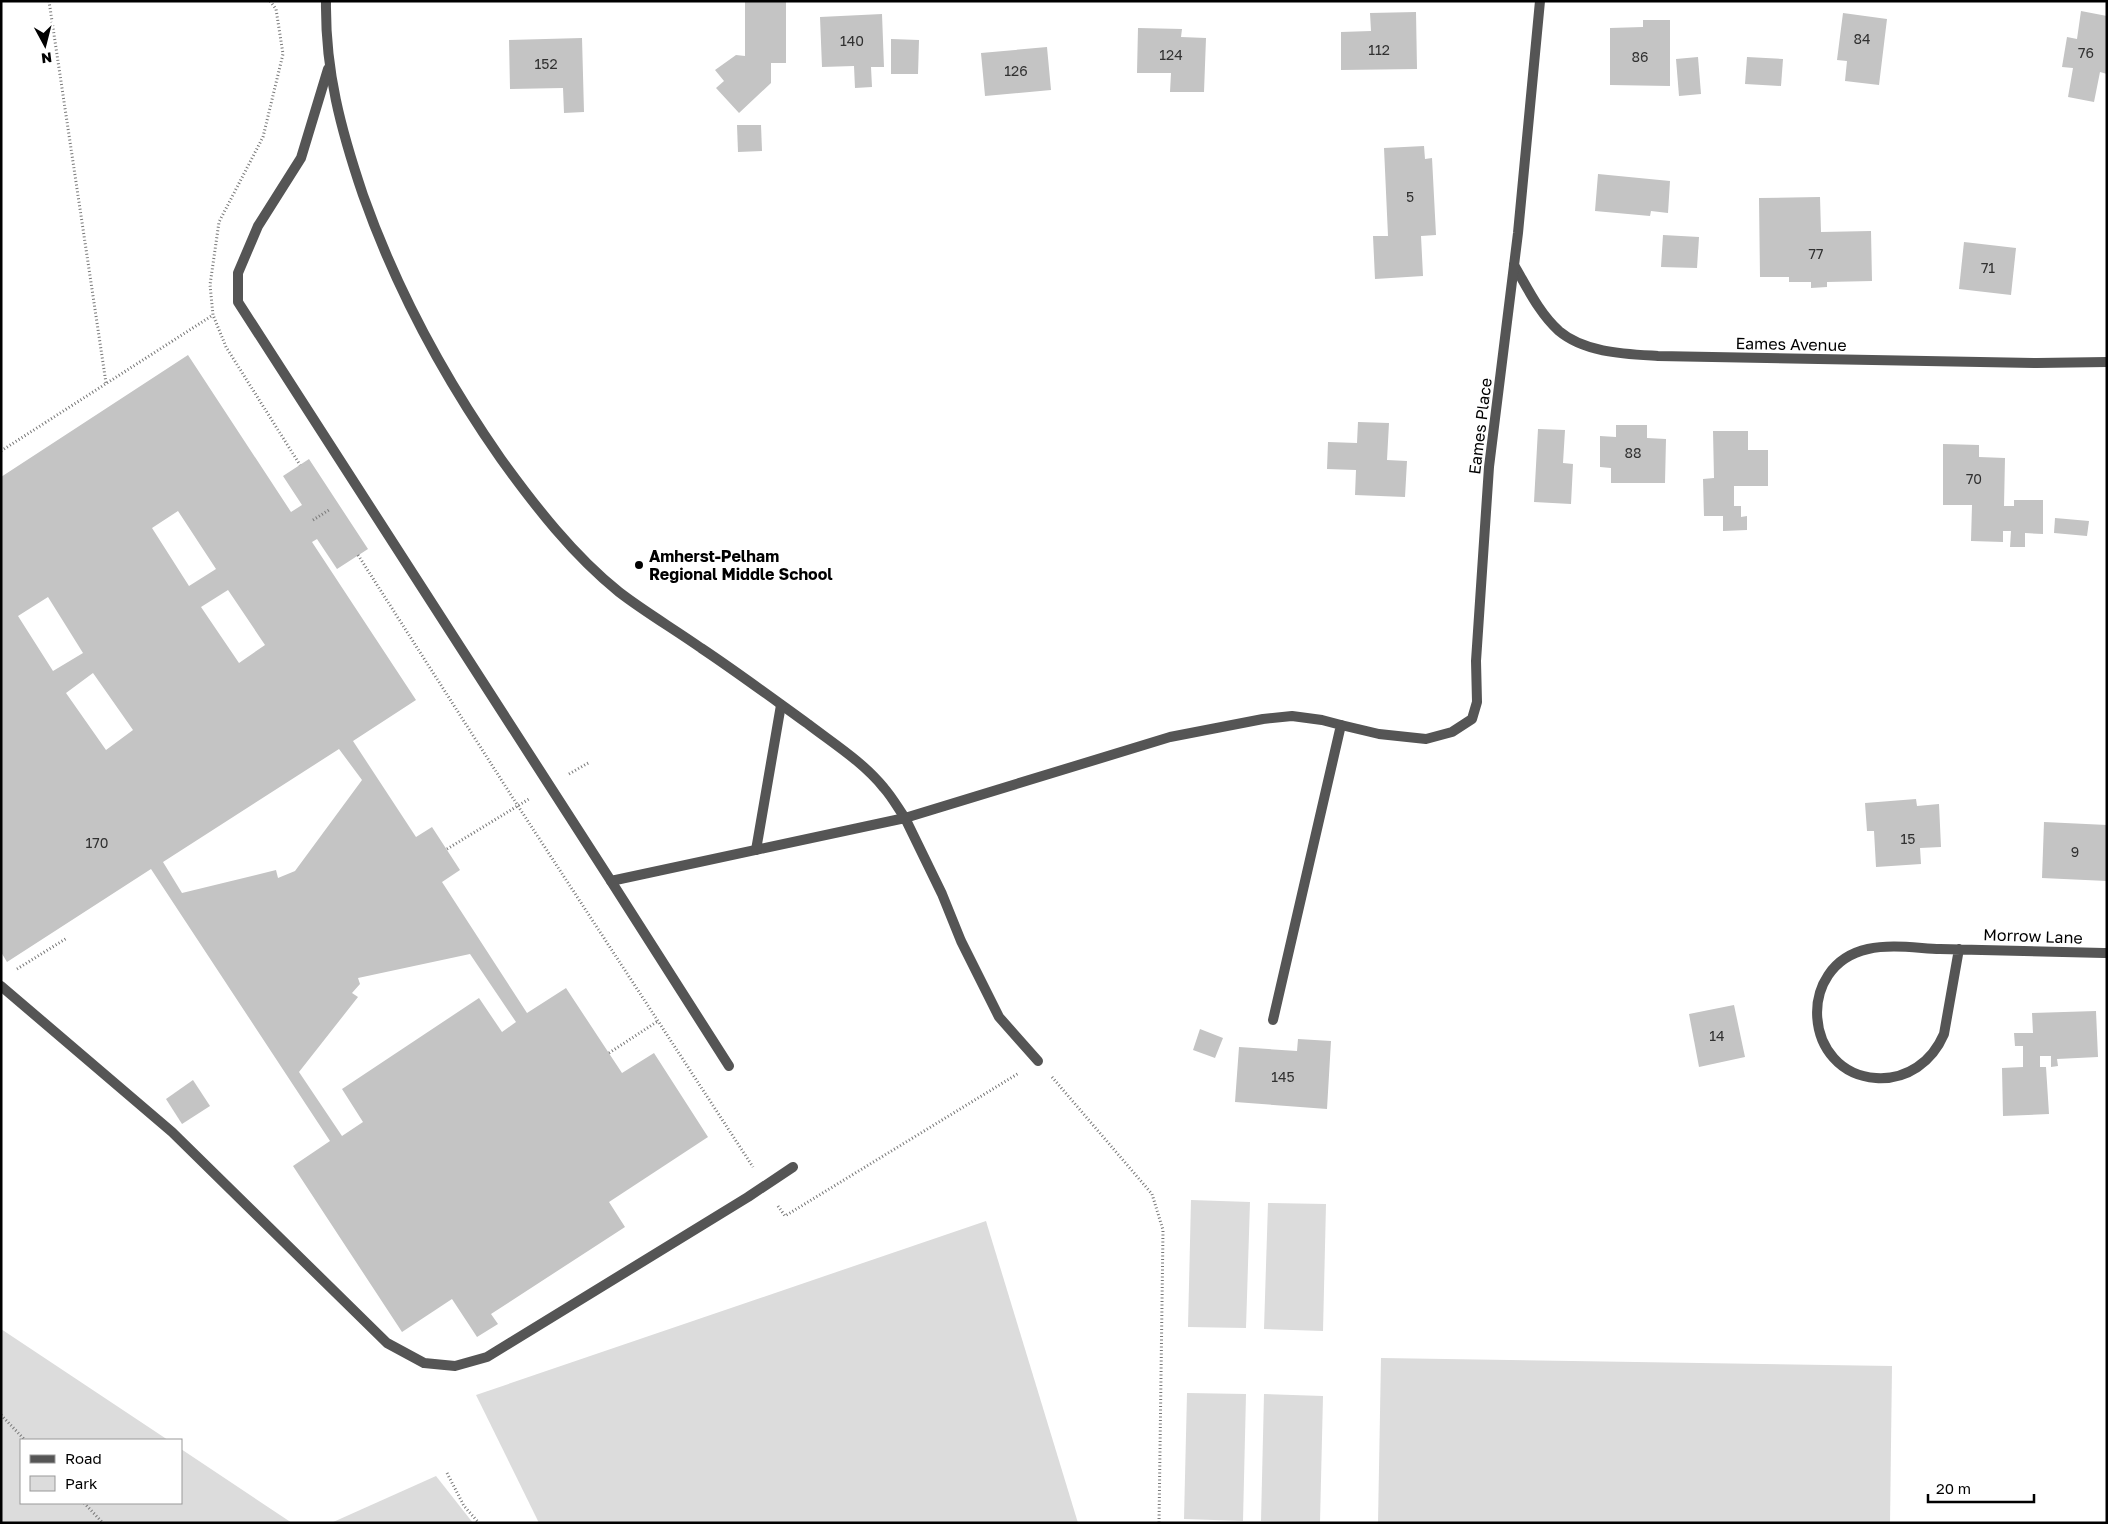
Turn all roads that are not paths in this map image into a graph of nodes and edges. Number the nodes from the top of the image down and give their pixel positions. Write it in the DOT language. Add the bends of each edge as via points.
graph roads {
  1 [pos="326,1"];
  2 [pos="1540,1"];
  3 [pos="328,69"];
  4 [pos="1514,265"];
  5 [pos="2107,362"];
  6 [pos="782,705"];
  7 [pos="1341,725"];
  8 [pos="905,818"];
  9 [pos="756,850"];
  10 [pos="610,881"];
  11 [pos="1959,949"];
  12 [pos="2107,953"];
  13 [pos="1,986"];
  14 [pos="1272,1020"];
  15 [pos="1038,1061"];
  16 [pos="729,1066"];
  17 [pos="793,1167"];
  1 -- 3 [label="street"];
  2 -- 4 [label="street, Eames Place"];
  3 -- 6 [label="street" via="349,155 380,242 435,357 474,420 534,504 619,592"];
  3 -- 10 [label="street" via="301,158 258,226 238,273 238,302"];
  4 -- 5 [label="street, Eames Avenue" via="1537,305 1560,331 1581,344 1624,354"];
  4 -- 7 [label="street, Eames Place" via="1489,467 1476,662 1477,702 1472,719 1452,732 1426,739 1379,734"];
  6 -- 8 [label="street" via="854,758 884,787"];
  6 -- 9 [label="street"];
  7 -- 8 [label="street, Eames Place" via="1292,716 1170,737"];
  7 -- 14 [label="street"];
  8 -- 9 [label="street, Eames Place"];
  8 -- 15 [label="street" via="942,894 964,949 999,1017"];
  9 -- 10 [label="street, Eames Place"];
  10 -- 16 [label="street"];
  11 -- 11 [label="street, Morrow Lane" via="1944,1034 1939,1046 1922,1065 1900,1076 1875,1078 1850,1070 1830,1053 1818,1029 1817,1003 1825,979 1843,960 1855,953 1881,948"];
  11 -- 12 [label="street, Morrow Lane"];
  13 -- 17 [label="street" via="172,1132 387,1343 424,1363 455,1366 487,1357"];
}
